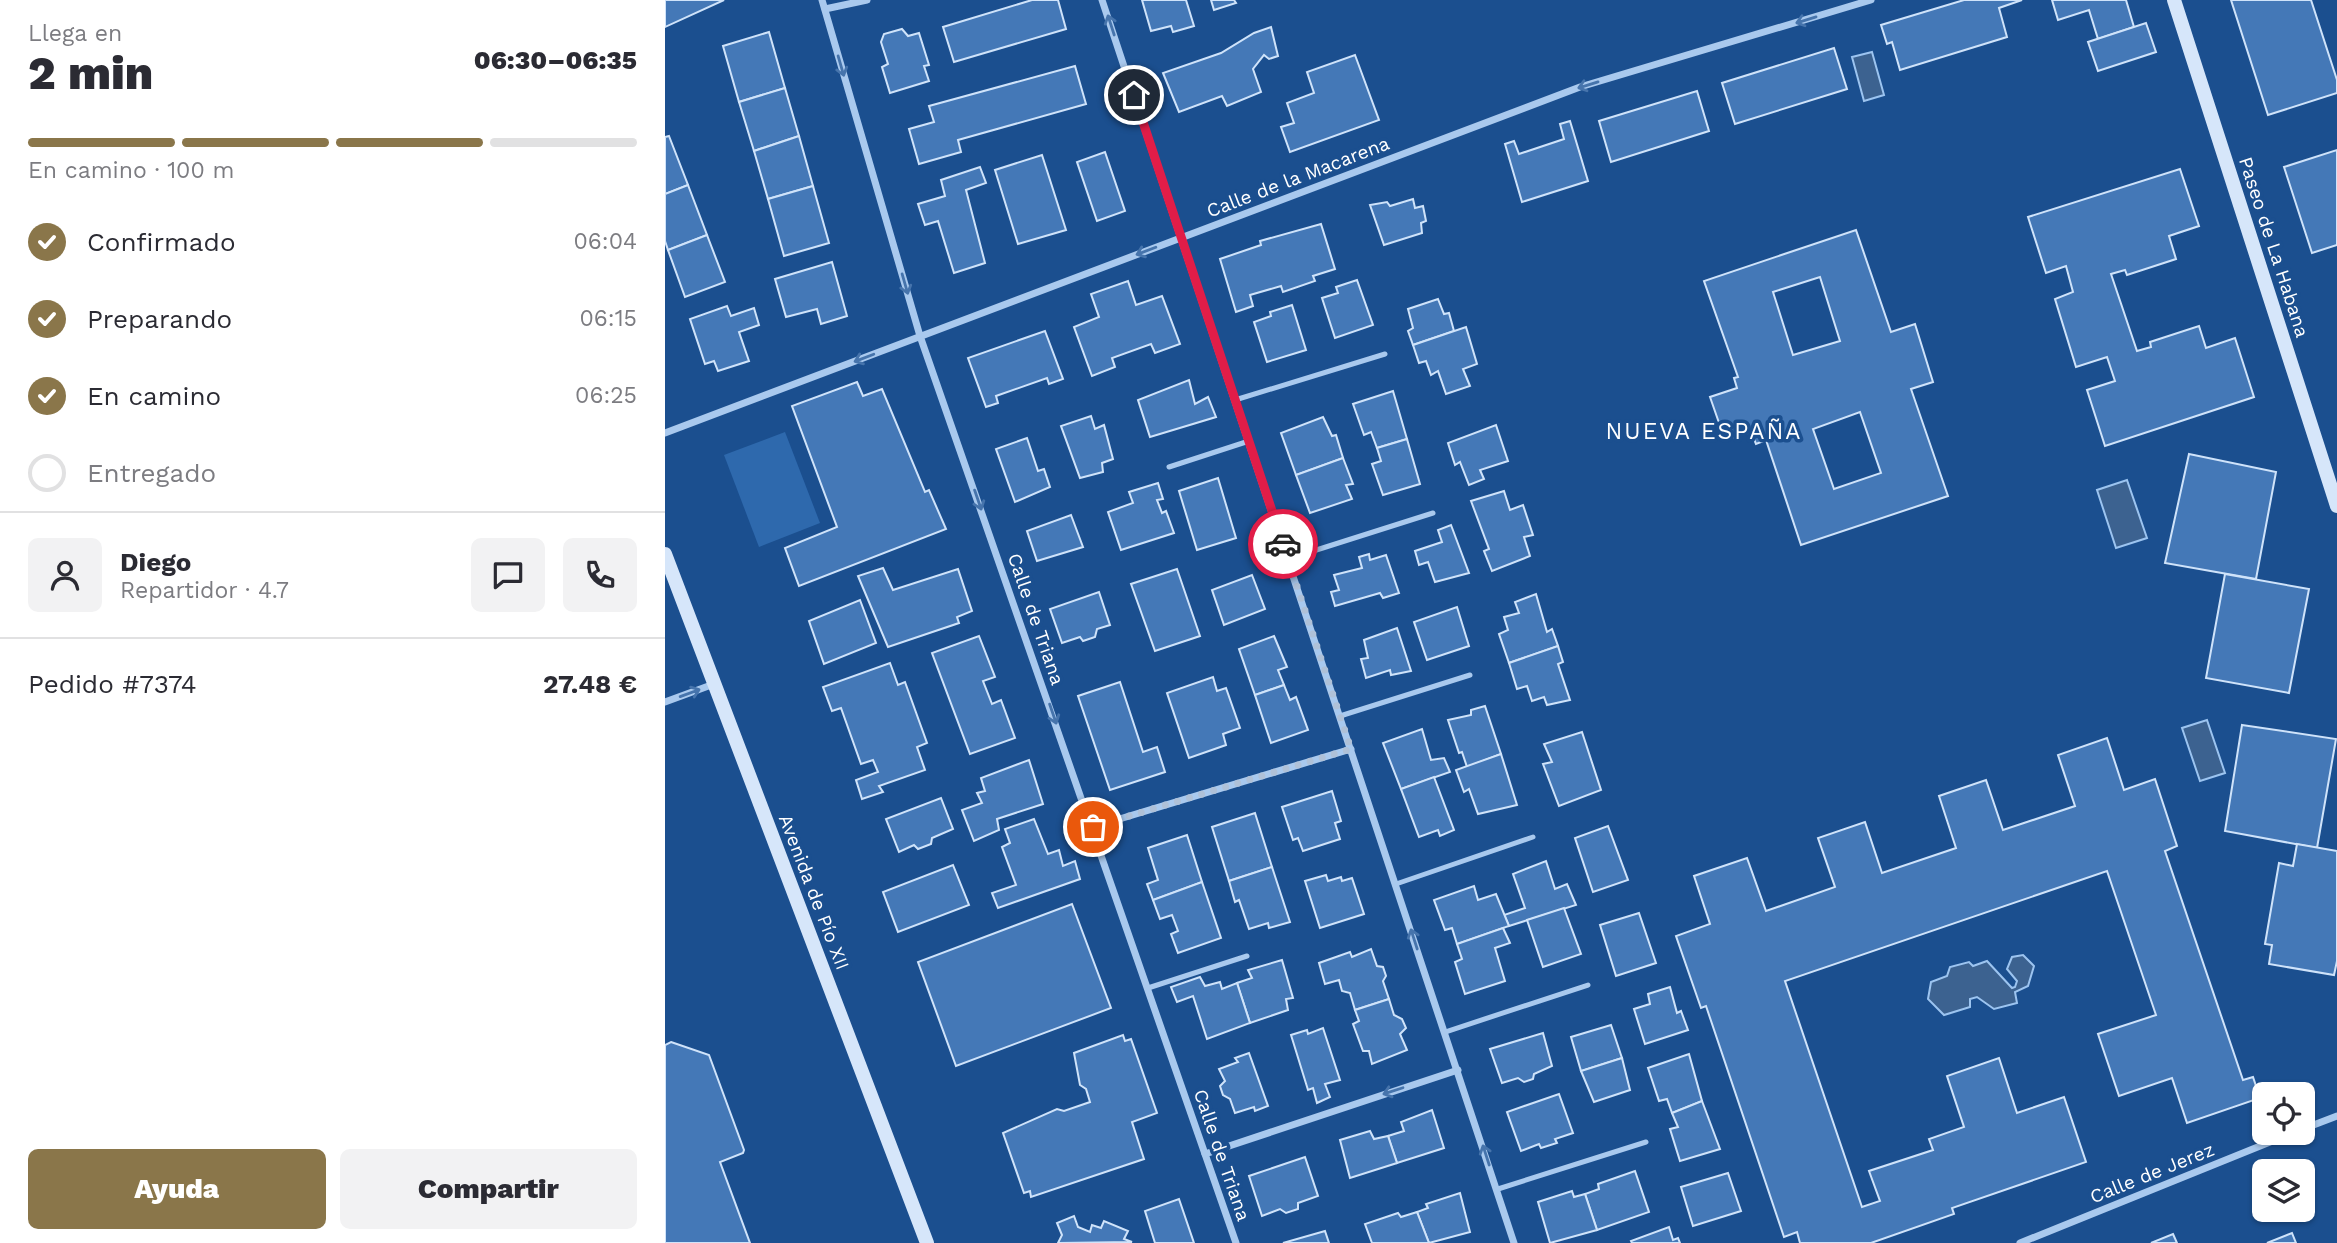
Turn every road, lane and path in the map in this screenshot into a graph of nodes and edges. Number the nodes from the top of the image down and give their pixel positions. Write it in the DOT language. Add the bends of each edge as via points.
graph roads {
  1 [pos="866,0"];
  2 [pos="1102,0"];
  3 [pos="1871,0"];
  4 [pos="2174,0"];
  5 [pos="824,4"];
  6 [pos="1181,238"];
  7 [pos="920,336"];
  8 [pos="1385,354"];
  9 [pos="1235,400"];
  10 [pos="665,433"];
  11 [pos="1249,441"];
  12 [pos="1169,467"];
  13 [pos="2337,506"];
  14 [pos="1433,513"];
  15 [pos="665,554"];
  16 [pos="1288,559"];
  17 [pos="1470,675"];
  18 [pos="714,684"];
  19 [pos="665,702"];
  20 [pos="1340,716"];
  21 [pos="1351,749"];
  22 [pos="1093,827"];
  23 [pos="1533,836"];
  24 [pos="1396,884"];
  25 [pos="1247,956"];
  26 [pos="1588,985"];
  27 [pos="1148,988"];
  28 [pos="1445,1032"];
  29 [pos="1458,1070"];
  30 [pos="2337,1116"];
  31 [pos="2315,1124"];
  32 [pos="1646,1142"];
  33 [pos="2263,1145"];
  34 [pos="1205,1154"];
  35 [pos="1497,1189"];
  36 [pos="927,1243"];
  37 [pos="1237,1243"];
  38 [pos="1514,1243"];
  39 [pos="2020,1243"];
  1 -- 5 [label="street"];
  6 -- 2 [label="street, one-way"];
  3 -- 6 [label="street, Calle de la Macarena, one-way" via="1580,87"];
  4 -- 13 [label="main road, Paseo de La Habana"];
  5 -- 7 [label="street, Calle de Triana, one-way"];
  6 -- 7 [label="street, Calle de la Macarena, one-way"];
  6 -- 9 [label="street"];
  7 -- 10 [label="street, Calle de la Macarena, one-way"];
  7 -- 22 [label="street, Calle de Triana, one-way"];
  8 -- 9 [label="lane"];
  9 -- 11 [label="street"];
  11 -- 12 [label="lane"];
  11 -- 16 [label="street"];
  14 -- 16 [label="lane"];
  15 -- 18 [label="main road, Avenida de Pío XII"];
  16 -- 20 [label="street"];
  17 -- 20 [label="lane"];
  19 -- 18 [label="street, one-way"];
  18 -- 36 [label="main road, Avenida de Pío XII"];
  20 -- 21 [label="street"];
  21 -- 22 [label="street"];
  21 -- 24 [label="street"];
  22 -- 27 [label="street, Calle de Triana"];
  23 -- 24 [label="lane"];
  28 -- 24 [label="street, one-way"];
  25 -- 27 [label="lane"];
  26 -- 28 [label="lane"];
  27 -- 34 [label="street, Calle de Triana"];
  28 -- 29 [label="street"];
  29 -- 34 [label="street, one-way"];
  35 -- 29 [label="street, one-way"];
  30 -- 31 [label="street"];
  32 -- 35 [label="lane"];
  33 -- 39 [label="street, Calle de Jerez"];
  34 -- 37 [label="street, Calle de Triana"];
  35 -- 38 [label="street"];
}
